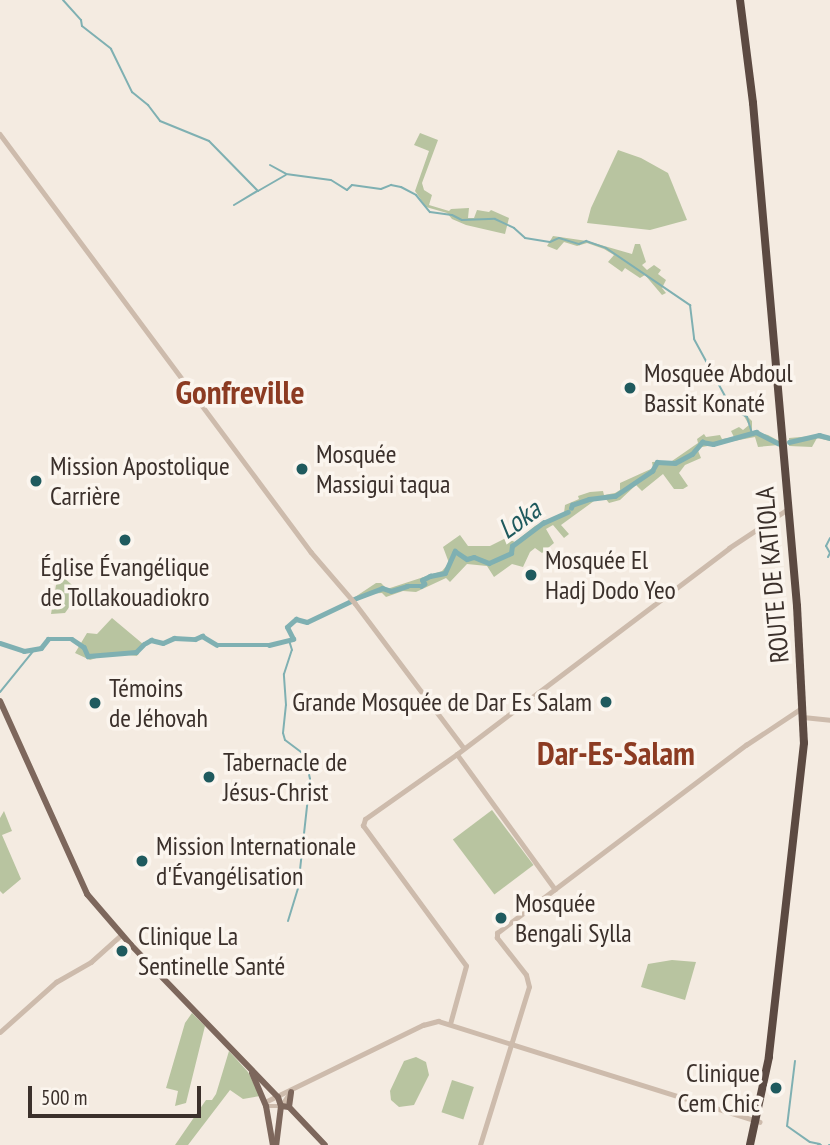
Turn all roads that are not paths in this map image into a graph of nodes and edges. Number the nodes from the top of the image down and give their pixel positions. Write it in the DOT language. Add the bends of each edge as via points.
graph roads {
  1 [pos="742,0"];
  2 [pos="0,134"];
  3 [pos="789,509"];
  4 [pos="0,701"];
  5 [pos="804,714"];
  6 [pos="830,720"];
  7 [pos="464,748"];
  8 [pos="457,754"];
  9 [pos="555,888"];
  10 [pos="121,934"];
  11 [pos="450,1024"];
  12 [pos="0,1032"];
  13 [pos="512,1044"];
  14 [pos="250,1068"];
  15 [pos="292,1091"];
  16 [pos="276,1095"];
  17 [pos="265,1104"];
  18 [pos="285,1106"];
  19 [pos="758,1122"];
  20 [pos="275,1145"];
  21 [pos="325,1145"];
  22 [pos="480,1145"];
  23 [pos="752,1145"];
  1 -- 3 [label="highway, ROUTE DE KATIOLA"];
  1 -- 5 [label="highway, ROUTE DE KATIOLA" via="753,62 802,611"];
  2 -- 7 [label="street" via="311,552"];
  3 -- 5 [label="highway, ROUTE DE KATIOLA"];
  3 -- 7 [label="street" via="665,595"];
  4 -- 10 [label="main road" via="87,894"];
  5 -- 6 [label="street"];
  5 -- 9 [label="street" via="746,745"];
  5 -- 19 [label="highway, ROUTE DE KATIOLA" via="801,777"];
  7 -- 8 [label="street"];
  8 -- 9 [label="street"];
  8 -- 11 [label="street" via="363,824 466,966"];
  9 -- 13 [label="street" via="497,933 529,983"];
  10 -- 12 [label="street" via="91,962 56,982"];
  10 -- 14 [label="main road"];
  11 -- 13 [label="street"];
  11 -- 15 [label="street" via="429,1023"];
  13 -- 19 [label="street"];
  13 -- 22 [label="street"];
  14 -- 16 [label="main road"];
  14 -- 17 [label="main road"];
  15 -- 16 [label="street"];
  15 -- 18 [label="main road"];
  16 -- 17 [label="street"];
  16 -- 18 [label="main road"];
  17 -- 18 [label="street"];
  17 -- 20 [label="main road"];
  18 -- 20 [label="main road"];
  18 -- 21 [label="main road"];
  19 -- 23 [label="highway, ROUTE DE KATIOLA"];
}
